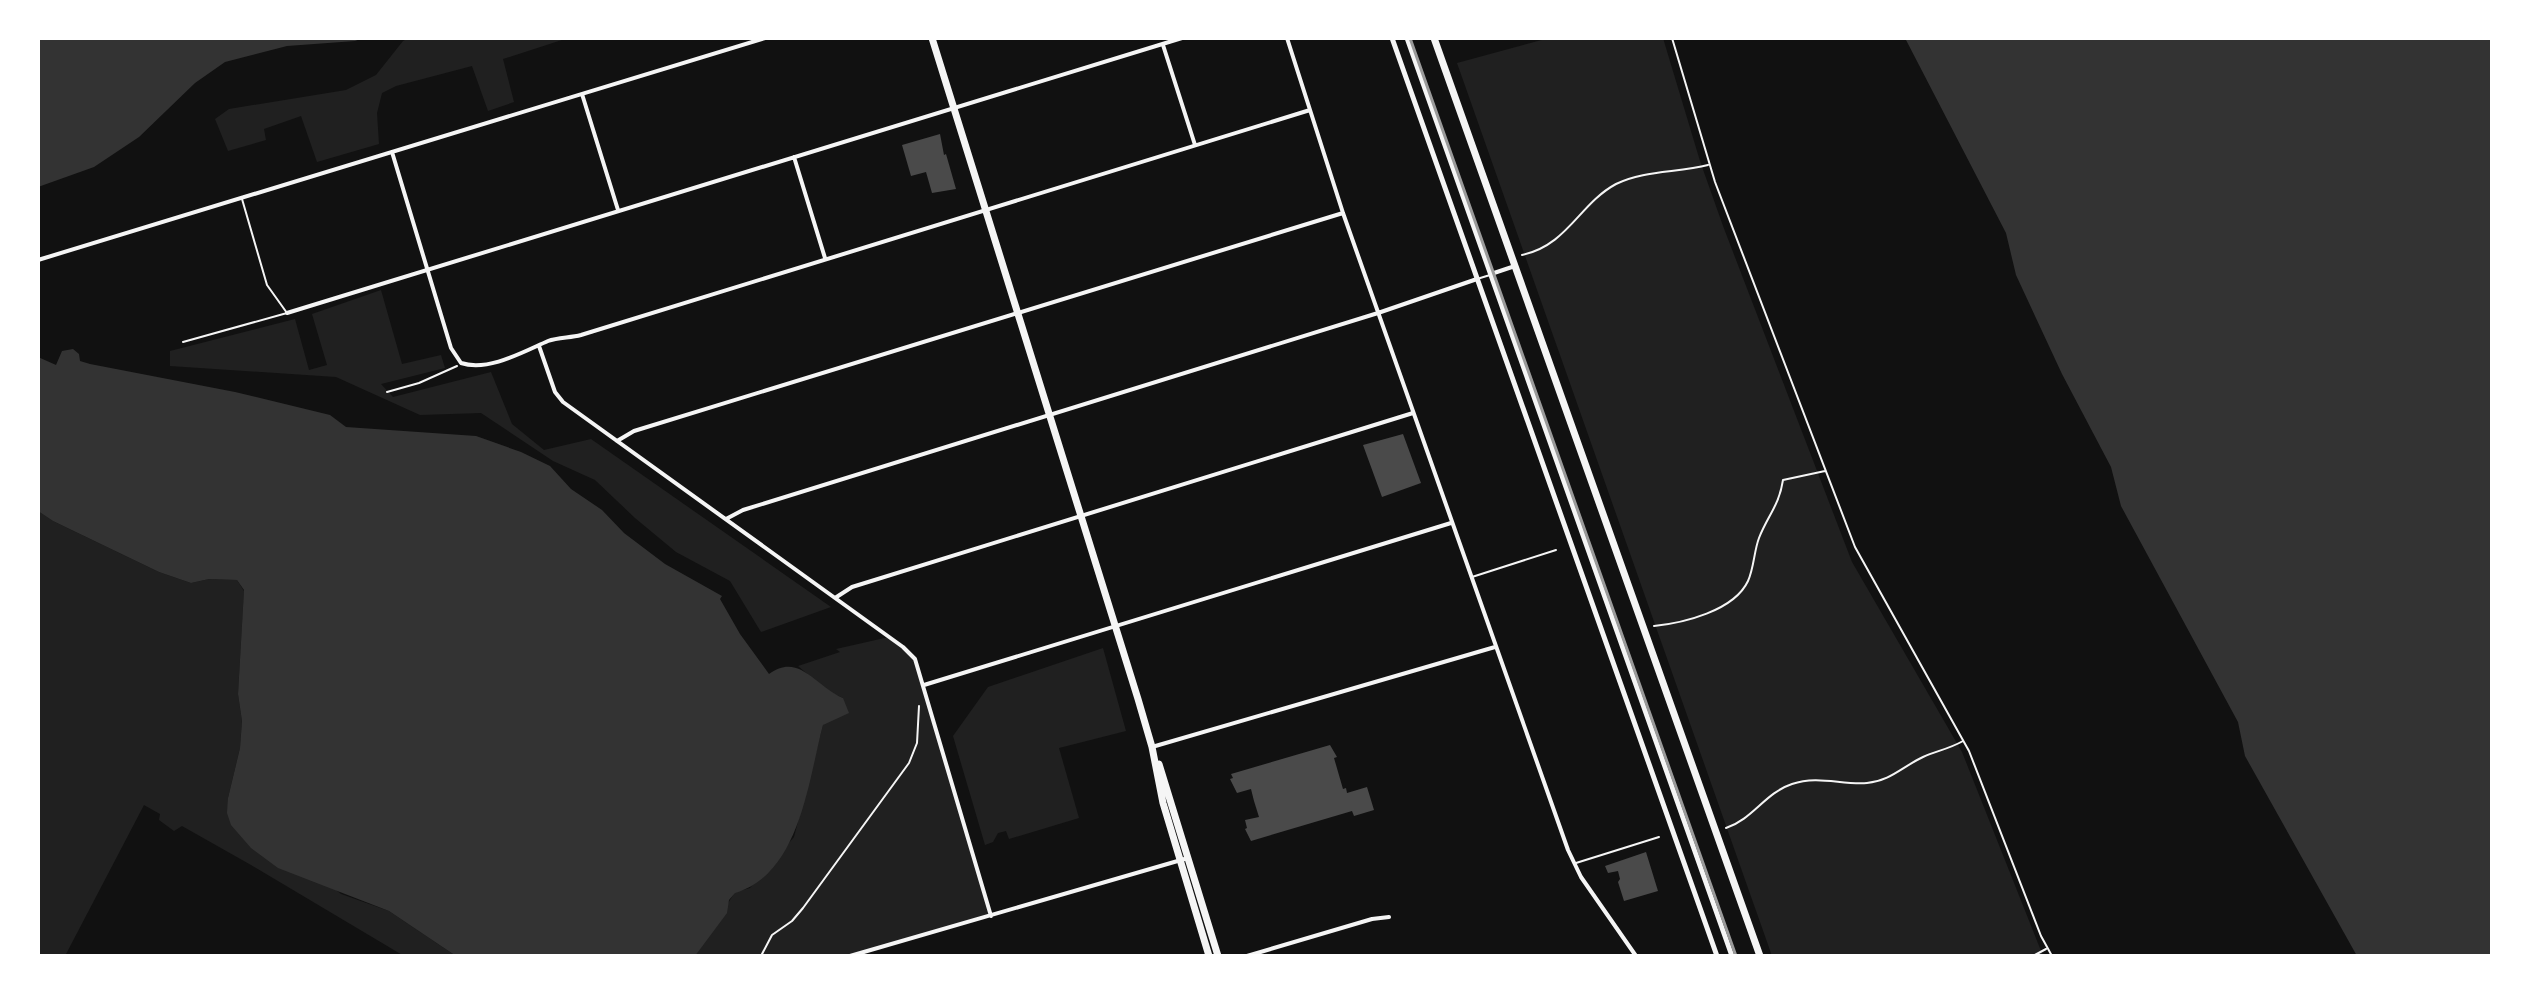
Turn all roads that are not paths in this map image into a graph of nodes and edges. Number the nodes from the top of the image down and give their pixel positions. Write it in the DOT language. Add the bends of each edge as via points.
graph roads {
  1 [pos="765,38"];
  2 [pos="932,38"];
  3 [pos="1182,38"];
  4 [pos="1287,38"];
  5 [pos="1392,38"];
  6 [pos="1407,38"];
  7 [pos="1434,38"];
  8 [pos="1163,44"];
  9 [pos="582,94"];
  10 [pos="954,108"];
  11 [pos="1310,110"];
  12 [pos="1195,145"];
  13 [pos="392,152"];
  14 [pos="794,157"];
  15 [pos="242,198"];
  16 [pos="986,210"];
  17 [pos="619,211"];
  18 [pos="1343,213"];
  19 [pos="825,259"];
  20 [pos="38,260"];
  21 [pos="1515,266"];
  22 [pos="427,270"];
  23 [pos="1491,274"];
  24 [pos="1477,279"];
  25 [pos="287,313"];
  26 [pos="1018,313"];
  27 [pos="1378,313"];
  28 [pos="183,342"];
  29 [pos="539,346"];
  30 [pos="1413,413"];
  31 [pos="1050,415"];
  32 [pos="617,441"];
  33 [pos="1081,516"];
  34 [pos="726,519"];
  35 [pos="1451,523"];
  36 [pos="1556,550"];
  37 [pos="1470,577"];
  38 [pos="835,598"];
  39 [pos="1115,626"];
  40 [pos="1495,647"];
  41 [pos="924,685"];
  42 [pos="1152,747"];
  43 [pos="1659,837"];
  44 [pos="1184,860"];
  45 [pos="1574,863"];
  46 [pos="991,916"];
  47 [pos="1389,917"];
  48 [pos="850,956"];
  49 [pos="1209,956"];
  50 [pos="1218,956"];
  51 [pos="1247,956"];
  52 [pos="1636,956"];
  53 [pos="1717,956"];
  54 [pos="1732,956"];
  55 [pos="1760,956"];
  1 -- 9 [label="street"];
  2 -- 10 [label="main road"];
  3 -- 8 [label="street"];
  4 -- 11 [label="street"];
  5 -- 24 [label="street"];
  6 -- 23 [label="street"];
  7 -- 21 [label="main road"];
  8 -- 10 [label="street"];
  8 -- 12 [label="street"];
  9 -- 13 [label="street"];
  9 -- 17 [label="street"];
  10 -- 14 [label="street"];
  10 -- 16 [label="main road"];
  11 -- 12 [label="street"];
  11 -- 18 [label="street"];
  12 -- 16 [label="street"];
  13 -- 15 [label="street"];
  13 -- 22 [label="street"];
  14 -- 17 [label="street"];
  14 -- 19 [label="street"];
  15 -- 20 [label="street"];
  15 -- 25 [label="lane" via="267,285"];
  16 -- 19 [label="street"];
  16 -- 26 [label="main road"];
  17 -- 22 [label="street"];
  18 -- 26 [label="street"];
  18 -- 27 [label="street"];
  19 -- 29 [label="street"];
  21 -- 23 [label="street"];
  21 -- 55 [label="main road"];
  22 -- 25 [label="street"];
  22 -- 29 [label="street" via="451,348 461,363 482,365"];
  23 -- 24 [label="lane"];
  23 -- 54 [label="street"];
  24 -- 27 [label="street"];
  24 -- 53 [label="street"];
  25 -- 28 [label="lane"];
  26 -- 31 [label="main road"];
  26 -- 32 [label="street" via="634,431"];
  27 -- 30 [label="street"];
  27 -- 31 [label="street"];
  29 -- 32 [label="street" via="557,395"];
  30 -- 33 [label="street"];
  30 -- 35 [label="street"];
  31 -- 33 [label="main road"];
  31 -- 34 [label="street"];
  32 -- 34 [label="street"];
  33 -- 38 [label="street" via="852,587"];
  33 -- 39 [label="main road"];
  34 -- 38 [label="street"];
  35 -- 37 [label="street"];
  35 -- 39 [label="street"];
  36 -- 37 [label="lane"];
  37 -- 40 [label="street"];
  38 -- 41 [label="street" via="908,651"];
  39 -- 41 [label="street"];
  39 -- 42 [label="main road"];
  40 -- 42 [label="street"];
  40 -- 45 [label="street"];
  41 -- 46 [label="street"];
  42 -- 44 [label="main road" via="1163,803"];
  43 -- 45 [label="lane"];
  44 -- 46 [label="street"];
  44 -- 49 [label="main road"];
  44 -- 50 [label="main road"];
  45 -- 52 [label="street"];
  46 -- 48 [label="street"];
  47 -- 51 [label="street"];
}
